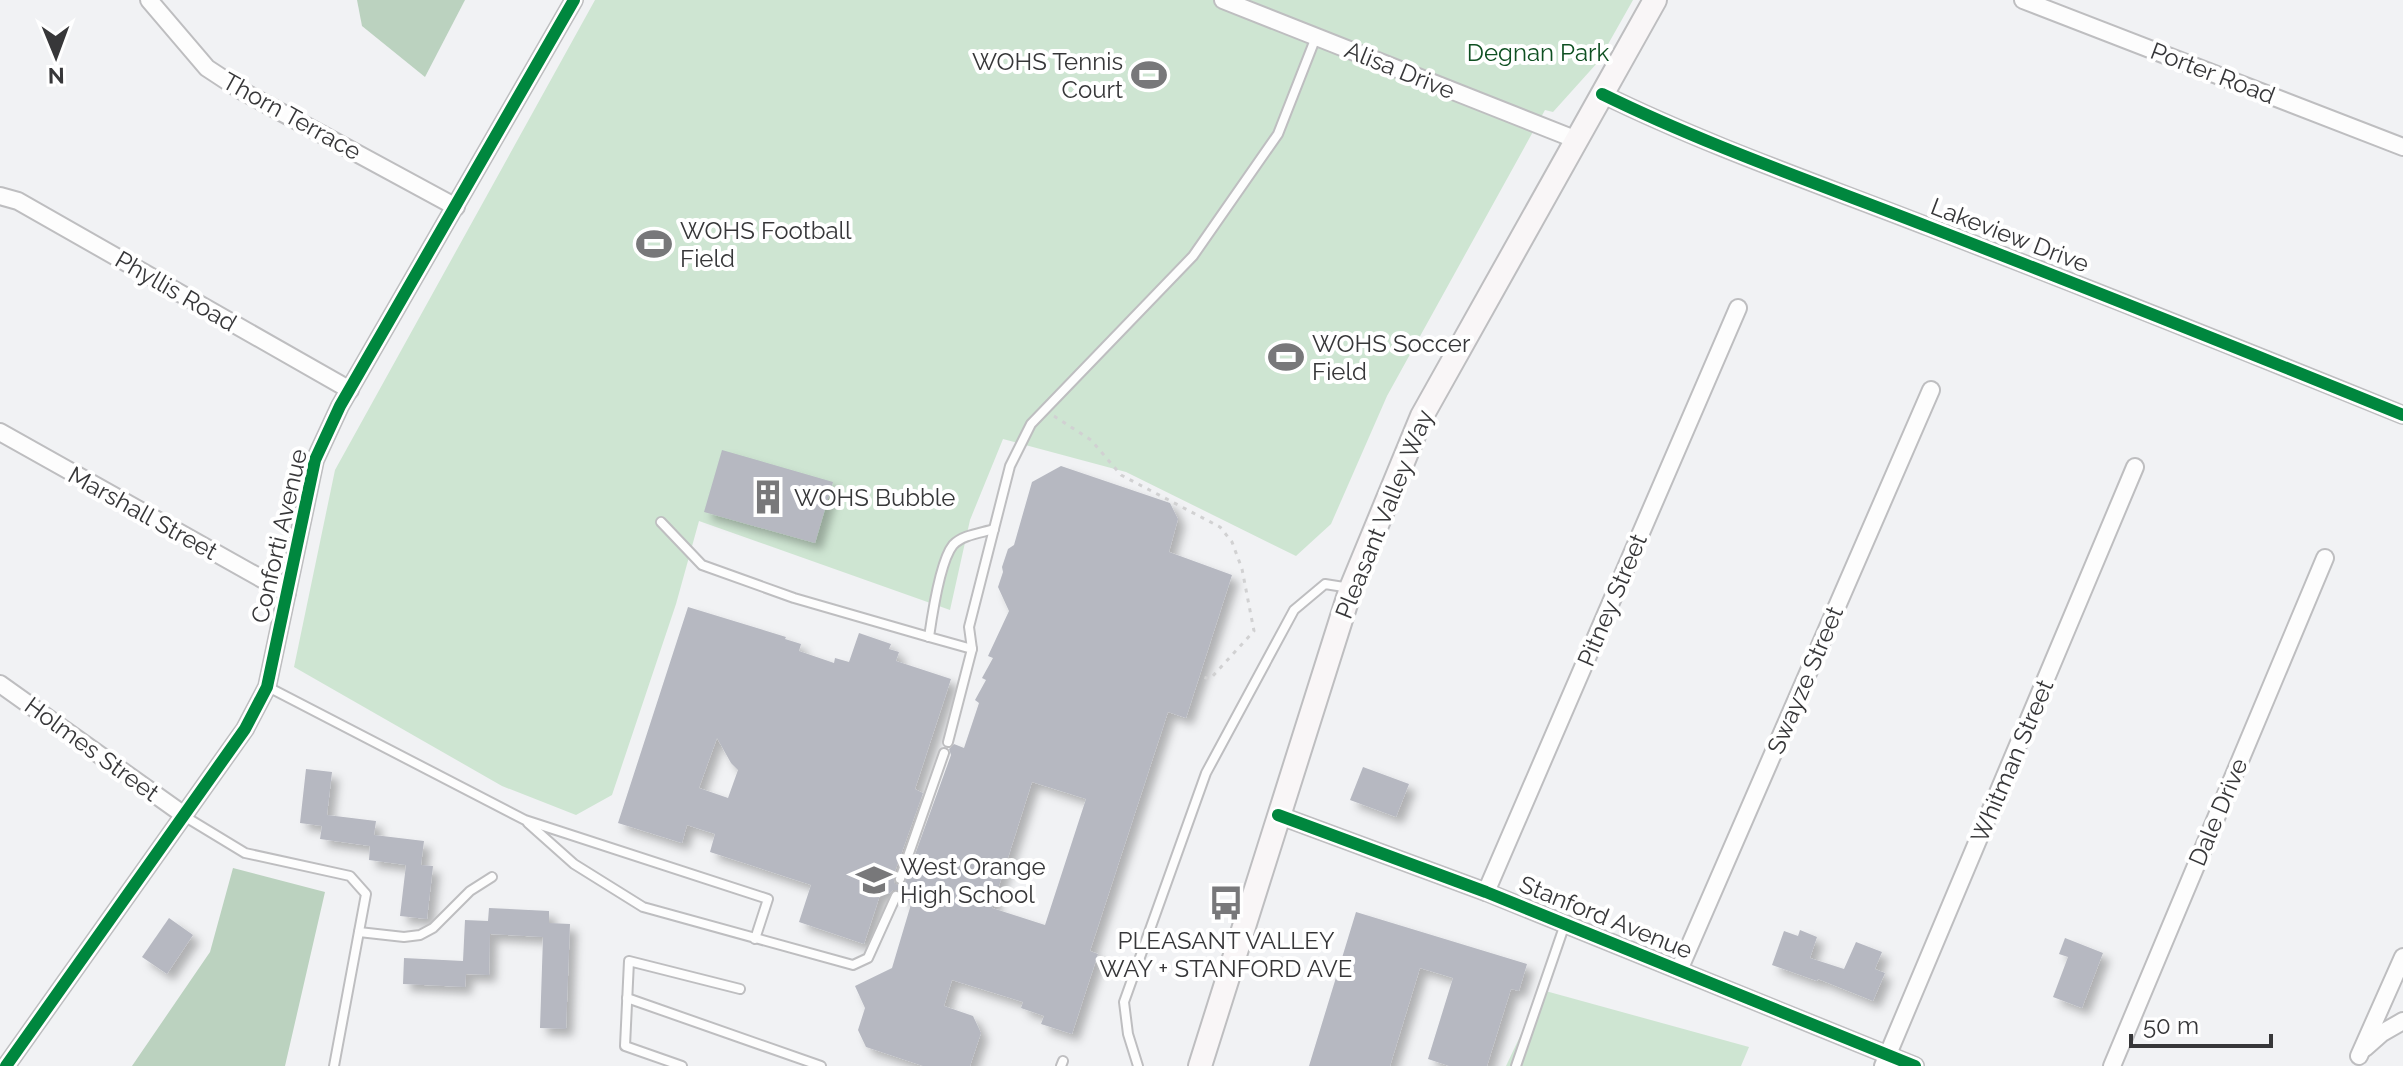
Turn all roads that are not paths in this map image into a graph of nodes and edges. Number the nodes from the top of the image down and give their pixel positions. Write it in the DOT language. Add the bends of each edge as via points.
graph roads {
  1 [pos="149,0"];
  2 [pos="574,0"];
  3 [pos="1223,0"];
  4 [pos="1655,0"];
  5 [pos="2023,0"];
  6 [pos="1316,37"];
  7 [pos="1602,94"];
  8 [pos="1577,140"];
  9 [pos="2403,147"];
  10 [pos="0,196"];
  11 [pos="456,207"];
  12 [pos="1738,308"];
  13 [pos="350,390"];
  14 [pos="1931,390"];
  15 [pos="2403,415"];
  16 [pos="0,432"];
  17 [pos="2135,467"];
  18 [pos="661,522"];
  19 [pos="994,529"];
  20 [pos="2325,558"];
  21 [pos="1351,588"];
  22 [pos="287,593"];
  23 [pos="929,637"];
  24 [pos="972,649"];
  25 [pos="0,684"];
  26 [pos="267,687"];
  27 [pos="948,742"];
  28 [pos="944,753"];
  29 [pos="184,815"];
  30 [pos="1278,815"];
  31 [pos="525,820"];
  32 [pos="492,877"];
  33 [pos="900,879"];
  34 [pos="1486,892"];
  35 [pos="896,896"];
  36 [pos="1565,924"];
  37 [pos="359,932"];
  38 [pos="755,939"];
  39 [pos="2403,957"];
  40 [pos="1679,970"];
  41 [pos="740,989"];
  42 [pos="627,998"];
  43 [pos="2403,1021"];
  44 [pos="1886,1061"];
  45 [pos="2356,1061"];
  46 [pos="6,1066"];
  47 [pos="334,1066"];
  48 [pos="682,1066"];
  49 [pos="821,1066"];
  50 [pos="1138,1066"];
  51 [pos="1200,1066"];
  52 [pos="1516,1066"];
  53 [pos="1915,1066"];
  54 [pos="2112,1066"];
  1 -- 11 [label="street, Thorn Terrace" via="207,68"];
  2 -- 11 [label="street, Conforti Avenue"];
  3 -- 6 [label="street, Alisa Drive"];
  4 -- 7 [label="main road, Pleasant Valley Way"];
  5 -- 9 [label="street, Porter Road"];
  6 -- 8 [label="street, Alisa Drive"];
  6 -- 19 [label="lane" via="1278,134 1193,256 1031,424 1010,466"];
  7 -- 8 [label="main road, Pleasant Valley Way"];
  7 -- 15 [label="street, Lakeview Drive" via="1730,150"];
  8 -- 21 [label="main road, Pleasant Valley Way" via="1422,416"];
  10 -- 13 [label="street, Phyllis Road" via="18,201"];
  11 -- 13 [label="street, Conforti Avenue"];
  12 -- 34 [label="street, Pitney Street"];
  13 -- 22 [label="street, Conforti Avenue" via="315,460"];
  14 -- 40 [label="street, Swayze Street"];
  16 -- 22 [label="street, Marshall Street"];
  17 -- 44 [label="street, Whitman Street"];
  18 -- 23 [label="lane" via="702,565"];
  19 -- 23 [label="lane" via="951,547 933,603"];
  19 -- 24 [label="lane" via="969,627"];
  20 -- 54 [label="street, Dale Drive"];
  21 -- 30 [label="main road, Pleasant Valley Way"];
  21 -- 50 [label="lane" via="1325,584 1294,610 1206,773 1124,1002"];
  22 -- 26 [label="street, Conforti Avenue"];
  23 -- 24 [label="lane"];
  24 -- 27 [label="lane"];
  25 -- 29 [label="street, Holmes Street"];
  26 -- 29 [label="street, Conforti Avenue" via="245,729"];
  26 -- 31 [label="lane"];
  28 -- 33 [label="lane"];
  29 -- 37 [label="lane" via="245,853 350,876 366,894"];
  29 -- 46 [label="street, Conforti Avenue"];
  30 -- 34 [label="street, Stanford Avenue"];
  30 -- 51 [label="main road, Pleasant Valley Way"];
  31 -- 38 [label="lane" via="574,864 643,907"];
  31 -- 38 [label="lane" via="768,899"];
  32 -- 37 [label="lane" via="420,935"];
  34 -- 36 [label="street, Stanford Avenue"];
  35 -- 38 [label="lane" via="868,958 853,965"];
  36 -- 40 [label="street, Stanford Avenue"];
  36 -- 52 [label="lane"];
  37 -- 47 [label="lane"];
  39 -- 45 [label="street"];
  40 -- 44 [label="street, Stanford Avenue"];
  41 -- 42 [label="lane" via="629,961"];
  42 -- 48 [label="lane" via="625,1046"];
  42 -- 49 [label="lane"];
  43 -- 45 [label="street" via="2382,1033"];
  44 -- 53 [label="street, Stanford Avenue"];
}
